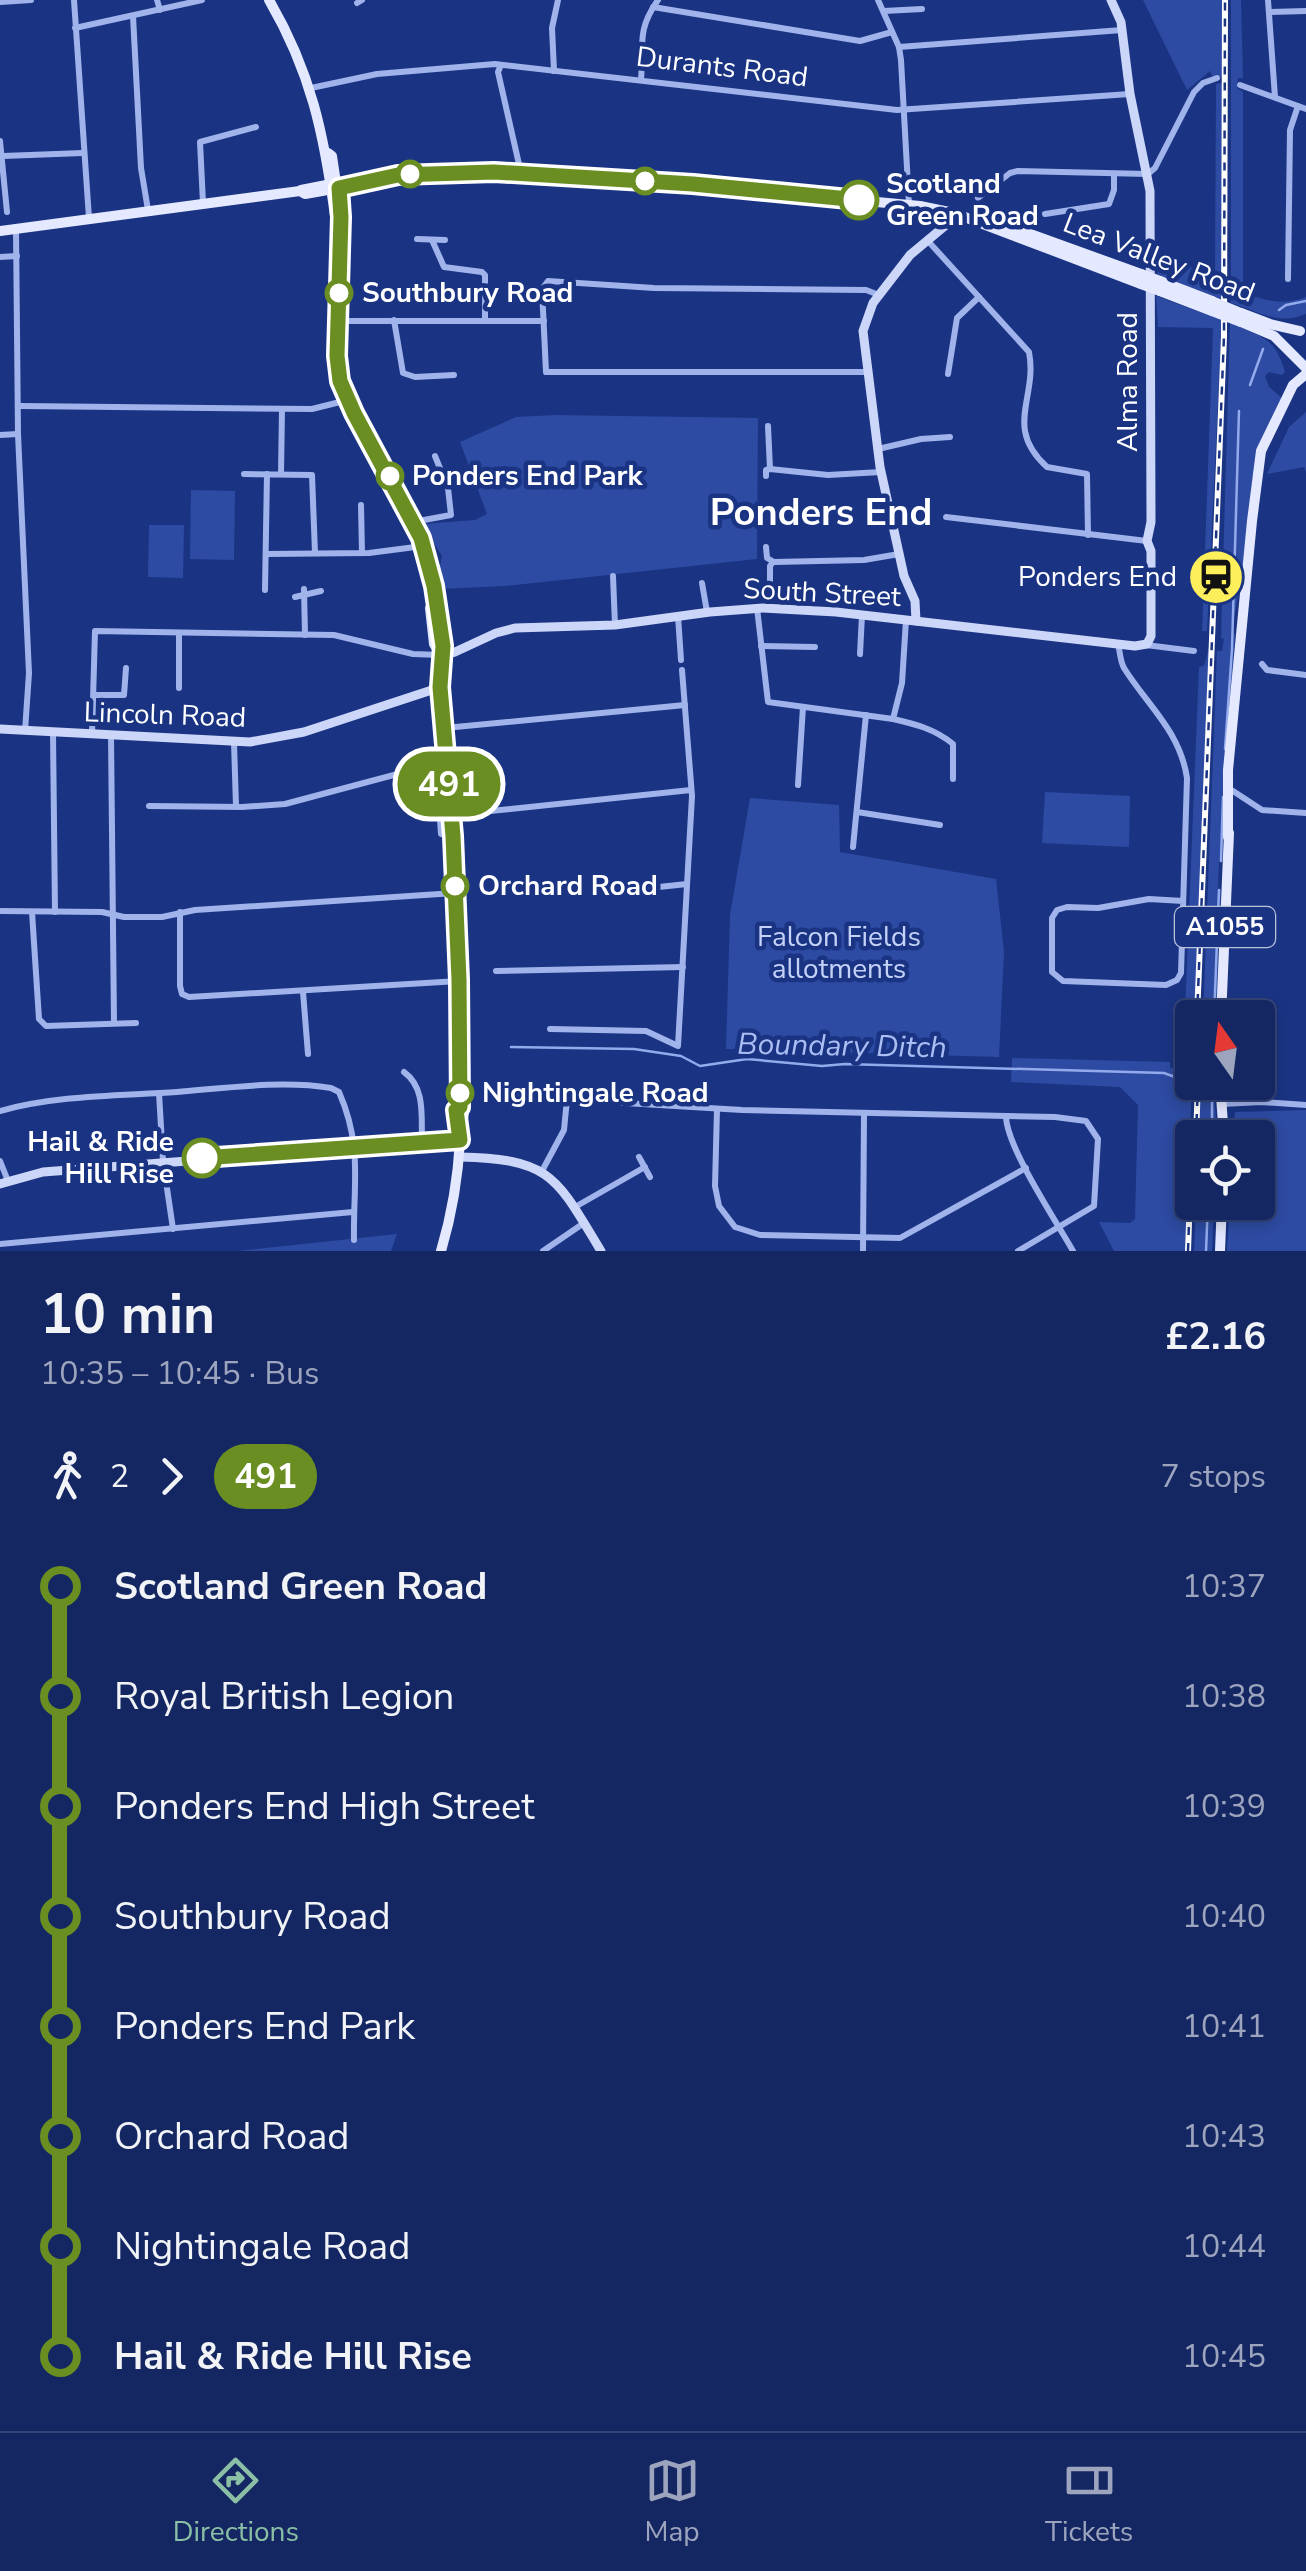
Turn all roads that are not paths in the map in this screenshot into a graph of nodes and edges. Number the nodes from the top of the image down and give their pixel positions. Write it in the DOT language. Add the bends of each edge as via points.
graph roads {
  1 [pos="30,0"];
  2 [pos="74,0"];
  3 [pos="157,0"];
  4 [pos="202,0"];
  5 [pos="270,0"];
  6 [pos="558,0"];
  7 [pos="878,0"];
  8 [pos="1111,0"];
  9 [pos="1268,0"];
  10 [pos="0,2"];
  11 [pos="656,4"];
  12 [pos="922,9"];
  13 [pos="160,10"];
  14 [pos="884,10"];
  15 [pos="1306,11"];
  16 [pos="1269,12"];
  17 [pos="133,16"];
  18 [pos="75,28"];
  19 [pos="1122,30"];
  20 [pos="892,32"];
  21 [pos="899,47"];
  22 [pos="501,65"];
  23 [pos="554,70"];
  24 [pos="1216,78"];
  25 [pos="641,80"];
  26 [pos="1240,85"];
  27 [pos="311,88"];
  28 [pos="1130,94"];
  29 [pos="1275,97"];
  30 [pos="1302,107"];
  31 [pos="905,110"];
  32 [pos="256,128"];
  33 [pos="0,141"];
  34 [pos="83,153"];
  35 [pos="3,156"];
  36 [pos="521,173"];
  37 [pos="1148,174"];
  38 [pos="1114,175"];
  39 [pos="335,185"];
  40 [pos="978,198"];
  41 [pos="203,203"];
  42 [pos="915,205"];
  43 [pos="944,207"];
  44 [pos="148,211"];
  45 [pos="8,212"];
  46 [pos="958,214"];
  47 [pos="1044,214"];
  48 [pos="89,218"];
  49 [pos="943,226"];
  50 [pos="16,229"];
  51 [pos="0,231"];
  52 [pos="416,239"];
  53 [pos="432,240"];
  54 [pos="446,240"];
  55 [pos="927,240"];
  56 [pos="17,256"];
  57 [pos="0,257"];
  58 [pos="1141,279"];
  59 [pos="1288,279"];
  60 [pos="879,294"];
  61 [pos="980,297"];
  62 [pos="1241,317"];
  63 [pos="394,320"];
  64 [pos="484,320"];
  65 [pos="338,321"];
  66 [pos="544,321"];
  67 [pos="1303,329"];
  68 [pos="1293,356"];
  69 [pos="1306,371"];
  70 [pos="867,372"];
  71 [pos="948,374"];
  72 [pos="454,375"];
  73 [pos="1292,386"];
  74 [pos="348,400"];
  75 [pos="20,406"];
  76 [pos="282,410"];
  77 [pos="768,426"];
  78 [pos="18,434"];
  79 [pos="0,435"];
  80 [pos="950,437"];
  81 [pos="919,440"];
  82 [pos="878,449"];
  83 [pos="921,453"];
  84 [pos="436,456"];
  85 [pos="882,472"];
  86 [pos="244,474"];
  87 [pos="267,474"];
  88 [pos="281,474"];
  89 [pos="361,506"];
  90 [pos="946,517"];
  91 [pos="413,522"];
  92 [pos="1088,535"];
  93 [pos="1147,540"];
  94 [pos="424,546"];
  95 [pos="766,547"];
  96 [pos="314,552"];
  97 [pos="362,553"];
  98 [pos="266,554"];
  99 [pos="899,554"];
  100 [pos="774,562"];
  101 [pos="613,576"];
  102 [pos="702,583"];
  103 [pos="265,590"];
  104 [pos="322,591"];
  105 [pos="304,592"];
  106 [pos="770,595"];
  107 [pos="294,597"];
  108 [pos="757,608"];
  109 [pos="707,612"];
  110 [pos="862,615"];
  111 [pos="678,616"];
  112 [pos="911,620"];
  113 [pos="616,625"];
  114 [pos="179,634"];
  115 [pos="305,635"];
  116 [pos="1118,644"];
  117 [pos="1145,645"];
  118 [pos="762,646"];
  119 [pos="810,648"];
  120 [pos="862,650"];
  121 [pos="1194,651"];
  122 [pos="441,655"];
  123 [pos="681,660"];
  124 [pos="1262,664"];
  125 [pos="126,668"];
  126 [pos="682,670"];
  127 [pos="1306,674"];
  128 [pos="440,687"];
  129 [pos="179,688"];
  130 [pos="94,695"];
  131 [pos="685,705"];
  132 [pos="804,708"];
  133 [pos="866,716"];
  134 [pos="893,719"];
  135 [pos="1233,722"];
  136 [pos="445,728"];
  137 [pos="0,730"];
  138 [pos="26,731"];
  139 [pos="53,732"];
  140 [pos="92,734"];
  141 [pos="111,735"];
  142 [pos="234,742"];
  143 [pos="448,761"];
  144 [pos="953,779"];
  145 [pos="798,786"];
  146 [pos="691,790"];
  147 [pos="1233,791"];
  148 [pos="450,802"];
  149 [pos="149,806"];
  150 [pos="236,806"];
  151 [pos="857,812"];
  152 [pos="1306,813"];
  153 [pos="452,815"];
  154 [pos="940,826"];
  155 [pos="453,836"];
  156 [pos="1228,837"];
  157 [pos="853,848"];
  158 [pos="687,884"];
  159 [pos="456,893"];
  160 [pos="594,894"];
  161 [pos="1183,900"];
  162 [pos="0,912"];
  163 [pos="32,912"];
  164 [pos="56,912"];
  165 [pos="180,912"];
  166 [pos="112,913"];
  167 [pos="683,967"];
  168 [pos="496,971"];
  169 [pos="459,980"];
  170 [pos="303,992"];
  171 [pos="1222,1000"];
  172 [pos="114,1023"];
  173 [pos="136,1024"];
  174 [pos="550,1028"];
  175 [pos="308,1054"];
  176 [pos="404,1072"];
  177 [pos="159,1093"];
  178 [pos="508,1096"];
  179 [pos="567,1099"];
  180 [pos="1222,1100"];
  181 [pos="1222,1104"];
  182 [pos="1306,1105"];
  183 [pos="717,1109"];
  184 [pos="0,1112"];
  185 [pos="864,1114"];
  186 [pos="1006,1116"];
  187 [pos="1223,1120"];
  188 [pos="460,1136"];
  189 [pos="422,1142"];
  190 [pos="356,1147"];
  191 [pos="460,1158"];
  192 [pos="639,1158"];
  193 [pos="0,1161"];
  194 [pos="163,1162"];
  195 [pos="644,1167"];
  196 [pos="1026,1168"];
  197 [pos="542,1170"];
  198 [pos="650,1177"];
  199 [pos="4,1183"];
  200 [pos="575,1207"];
  201 [pos="354,1212"];
  202 [pos="1221,1220"];
  203 [pos="584,1223"];
  204 [pos="1060,1228"];
  205 [pos="173,1230"];
  206 [pos="862,1239"];
  207 [pos="354,1240"];
  208 [pos="0,1244"];
  209 [pos="441,1251"];
  210 [pos="543,1251"];
  211 [pos="601,1251"];
  212 [pos="863,1251"];
  213 [pos="1018,1251"];
  214 [pos="1073,1251"];
  215 [pos="1220,1251"];
  1 -- 10 [label="street"];
  2 -- 18 [label="street"];
  3 -- 13 [label="street"];
  4 -- 13 [label="street"];
  5 -- 27 [label="main road"];
  6 -- 23 [label="street"];
  7 -- 14 [label="street"];
  8 -- 19 [label="street, Alma Road"];
  9 -- 16 [label="street"];
  11 -- 20 [label="street" via="860,41"];
  11 -- 25 [label="street" via="640,34"];
  12 -- 14 [label="street"];
  13 -- 17 [label="street"];
  14 -- 20 [label="street"];
  15 -- 16 [label="street"];
  16 -- 29 [label="street"];
  17 -- 18 [label="street"];
  17 -- 44 [label="street"];
  18 -- 34 [label="street"];
  19 -- 21 [label="street"];
  19 -- 28 [label="street, Alma Road"];
  20 -- 21 [label="street"];
  21 -- 31 [label="street"];
  22 -- 23 [label="street, Durants Road"];
  22 -- 27 [label="street, Durants Road" via="427,67"];
  22 -- 36 [label="street"];
  23 -- 25 [label="street, Durants Road"];
  24 -- 37 [label="street" via="1194,92"];
  25 -- 31 [label="street, Durants Road"];
  26 -- 29 [label="street"];
  27 -- 39 [label="main road"];
  28 -- 31 [label="street, Durants Road"];
  28 -- 37 [label="street, Alma Road"];
  29 -- 30 [label="street"];
  30 -- 59 [label="street" via="1290,130"];
  31 -- 42 [label="street"];
  32 -- 41 [label="street" via="200,142"];
  33 -- 35 [label="street"];
  34 -- 35 [label="street"];
  34 -- 48 [label="street"];
  35 -- 45 [label="street"];
  36 -- 39 [label="main road, Lea Valley Road" via="445,172"];
  36 -- 42 [label="main road, Lea Valley Road"];
  37 -- 38 [label="street"];
  37 -- 93 [label="street, Alma Road"];
  38 -- 40 [label="street" via="1018,171"];
  38 -- 47 [label="street" via="1109,204"];
  39 -- 41 [label="main road"];
  39 -- 65 [label="main road"];
  41 -- 44 [label="main road"];
  42 -- 43 [label="main road, Lea Valley Road"];
  43 -- 46 [label="main road, Lea Valley Road"];
  43 -- 49 [label="street"];
  43 -- 58 [label="main road, Lea Valley Road"];
  44 -- 48 [label="main road"];
  46 -- 49 [label="street"];
  46 -- 58 [label="main road, Lea Valley Road"];
  48 -- 50 [label="main road"];
  49 -- 55 [label="street"];
  50 -- 51 [label="main road"];
  50 -- 56 [label="street"];
  52 -- 53 [label="street"];
  53 -- 54 [label="street"];
  53 -- 64 [label="street" via="444,267 485,275"];
  55 -- 60 [label="street"];
  55 -- 61 [label="street"];
  56 -- 57 [label="street"];
  56 -- 75 [label="street"];
  58 -- 62 [label="main road, Lea Valley Road, bridge"];
  60 -- 66 [label="street" via="553,281 543,284"];
  60 -- 70 [label="street" via="863,331"];
  61 -- 71 [label="street" via="956,318"];
  61 -- 92 [label="street" via="1030,356 1022,422 1032,451 1047,467 1089,477"];
  62 -- 67 [label="main road, Lea Valley Road"];
  62 -- 68 [label="main road, Lea Valley Road"];
  63 -- 64 [label="street"];
  63 -- 65 [label="street"];
  63 -- 72 [label="street" via="404,373"];
  64 -- 66 [label="street"];
  65 -- 74 [label="main road" via="338,372"];
  66 -- 70 [label="street" via="546,372"];
  67 -- 68 [label="main road"];
  68 -- 69 [label="main road, Lea Valley Road"];
  68 -- 73 [label="main road, A1055"];
  69 -- 73 [label="main road, A1055"];
  70 -- 82 [label="street"];
  73 -- 135 [label="main road, A1055" via="1262,452"];
  74 -- 76 [label="street"];
  74 -- 91 [label="main road"];
  75 -- 76 [label="street"];
  75 -- 78 [label="street"];
  76 -- 88 [label="street"];
  77 -- 85 [label="street" via="768,472"];
  78 -- 79 [label="street"];
  78 -- 138 [label="street"];
  80 -- 81 [label="street"];
  81 -- 82 [label="street"];
  81 -- 83 [label="street"];
  82 -- 85 [label="street"];
  84 -- 91 [label="street" via="451,515"];
  85 -- 99 [label="street"];
  86 -- 87 [label="street"];
  87 -- 88 [label="street"];
  87 -- 98 [label="street"];
  88 -- 96 [label="street" via="313,476"];
  89 -- 97 [label="street"];
  90 -- 92 [label="street"];
  91 -- 94 [label="main road"];
  92 -- 93 [label="street"];
  93 -- 117 [label="street, Alma Road" via="1151,628"];
  94 -- 97 [label="street"];
  94 -- 122 [label="main road"];
  95 -- 100 [label="street"];
  96 -- 97 [label="street"];
  96 -- 98 [label="street"];
  98 -- 103 [label="street"];
  99 -- 100 [label="street"];
  99 -- 112 [label="street" via="915,601"];
  100 -- 106 [label="street"];
  101 -- 113 [label="street"];
  102 -- 109 [label="street"];
  104 -- 105 [label="street"];
  105 -- 107 [label="street"];
  105 -- 115 [label="street"];
  108 -- 109 [label="street, South Street"];
  108 -- 110 [label="street, South Street"];
  108 -- 118 [label="street"];
  109 -- 111 [label="street, South Street"];
  110 -- 112 [label="street, South Street"];
  110 -- 120 [label="street"];
  111 -- 113 [label="street, South Street"];
  111 -- 123 [label="street"];
  112 -- 116 [label="street, South Street"];
  112 -- 134 [label="street"];
  113 -- 122 [label="street, South Street" via="504,630"];
  114 -- 115 [label="street"];
  114 -- 129 [label="street"];
  114 -- 130 [label="street" via="93,632"];
  115 -- 122 [label="street"];
  116 -- 117 [label="street, South Street"];
  116 -- 161 [label="street" via="1124,668 1176,738 1184,762"];
  117 -- 121 [label="street"];
  118 -- 119 [label="street"];
  118 -- 132 [label="street" via="768,702"];
  122 -- 128 [label="main road"];
  124 -- 127 [label="street"];
  125 -- 130 [label="street" via="124,695"];
  126 -- 131 [label="street"];
  128 -- 136 [label="main road"];
  128 -- 142 [label="street, Lincoln Road" via="304,732"];
  130 -- 140 [label="street"];
  131 -- 136 [label="street"];
  131 -- 146 [label="street"];
  132 -- 133 [label="street"];
  132 -- 145 [label="street"];
  133 -- 134 [label="street"];
  133 -- 151 [label="street"];
  134 -- 144 [label="street" via="953,744"];
  135 -- 147 [label="main road, A1055"];
  135 -- 156 [label="main road, A1055"];
  136 -- 143 [label="main road"];
  137 -- 138 [label="street, Lincoln Road"];
  138 -- 139 [label="street, Lincoln Road"];
  139 -- 140 [label="street, Lincoln Road"];
  139 -- 164 [label="street"];
  140 -- 141 [label="street, Lincoln Road"];
  141 -- 142 [label="street, Lincoln Road"];
  141 -- 166 [label="street"];
  142 -- 150 [label="street"];
  143 -- 148 [label="main road"];
  143 -- 150 [label="street" via="285,804"];
  146 -- 153 [label="street"];
  146 -- 158 [label="street"];
  147 -- 152 [label="street" via="1262,810"];
  147 -- 156 [label="main road, A1055"];
  148 -- 153 [label="main road"];
  148 -- 155 [label="street" via="438,804 441,834"];
  149 -- 150 [label="street"];
  151 -- 154 [label="street"];
  151 -- 157 [label="street"];
  153 -- 155 [label="main road"];
  155 -- 159 [label="main road"];
  156 -- 171 [label="main road, A1055"];
  158 -- 160 [label="street"];
  158 -- 167 [label="street"];
  159 -- 165 [label="street"];
  159 -- 169 [label="main road"];
  161 -- 161 [label="street" via="1058,910 1052,918 1052,972 1064,980 1173,983 1181,973"];
  162 -- 163 [label="street"];
  163 -- 164 [label="street"];
  163 -- 172 [label="street" via="39,1019 46,1026"];
  164 -- 166 [label="street"];
  165 -- 166 [label="street"];
  165 -- 170 [label="street" via="182,994"];
  166 -- 172 [label="street"];
  167 -- 168 [label="street"];
  167 -- 174 [label="street" via="678,1046 646,1030"];
  169 -- 170 [label="street"];
  169 -- 188 [label="main road"];
  170 -- 175 [label="street"];
  172 -- 173 [label="street"];
  176 -- 189 [label="street" via="417,1082"];
  177 -- 184 [label="street" via="37,1102"];
  177 -- 190 [label="street" via="332,1088"];
  177 -- 194 [label="street"];
  178 -- 179 [label="street"];
  179 -- 183 [label="street"];
  179 -- 197 [label="street" via="564,1130"];
  180 -- 181 [label="main road"];
  181 -- 182 [label="street"];
  181 -- 187 [label="main road"];
  183 -- 185 [label="street"];
  183 -- 206 [label="street" via="716,1192 730,1222 760,1235"];
  185 -- 186 [label="street"];
  185 -- 206 [label="street"];
  186 -- 196 [label="street"];
  186 -- 204 [label="street" via="1077,1118 1096,1132 1095,1203"];
  188 -- 189 [label="street"];
  188 -- 191 [label="main road"];
  189 -- 190 [label="street"];
  190 -- 194 [label="street"];
  190 -- 201 [label="street"];
  191 -- 197 [label="street" via="513,1160"];
  191 -- 209 [label="main road"];
  192 -- 195 [label="street"];
  193 -- 199 [label="street"];
  194 -- 199 [label="street" via="43,1172"];
  194 -- 205 [label="street"];
  195 -- 198 [label="street"];
  195 -- 200 [label="street"];
  196 -- 204 [label="street"];
  196 -- 206 [label="street" via="900,1238"];
  197 -- 200 [label="street"];
  200 -- 203 [label="street"];
  201 -- 205 [label="street"];
  201 -- 207 [label="street"];
  202 -- 215 [label="main road"];
  203 -- 210 [label="street"];
  203 -- 211 [label="street"];
  204 -- 213 [label="street"];
  204 -- 214 [label="street"];
  205 -- 208 [label="street"];
  206 -- 212 [label="street"];
}
